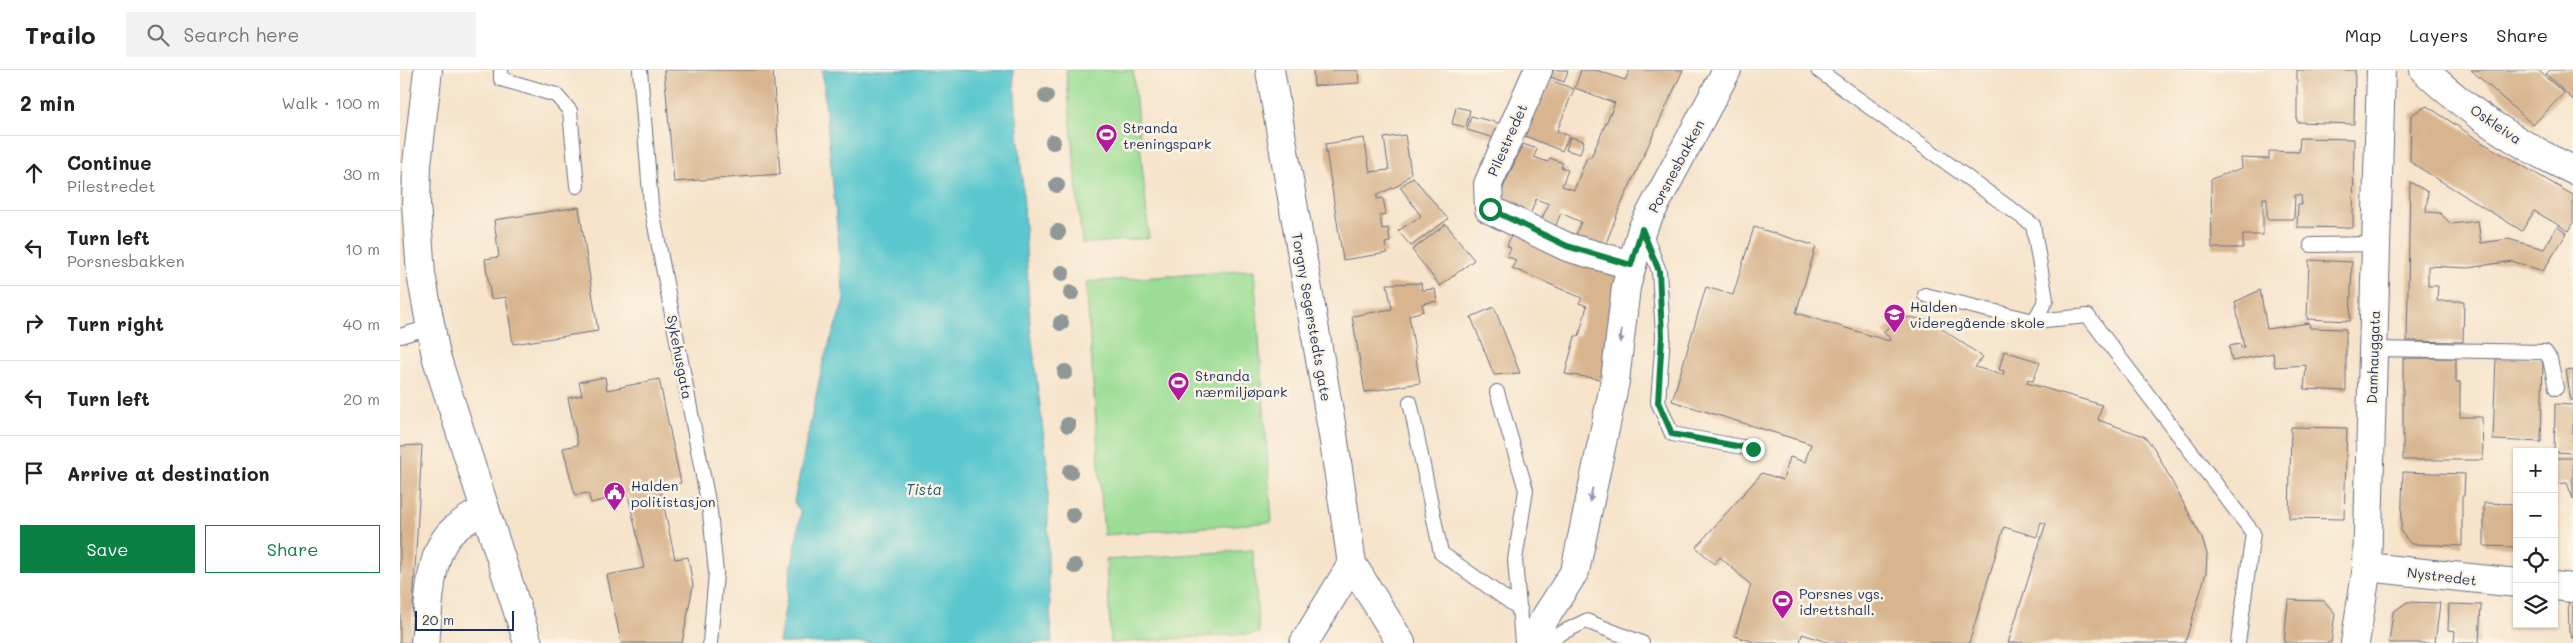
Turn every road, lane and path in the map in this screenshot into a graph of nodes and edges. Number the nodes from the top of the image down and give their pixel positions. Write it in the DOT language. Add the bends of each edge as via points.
graph roads {
  1 [pos="428,70"];
  2 [pos="501,70"];
  3 [pos="640,70"];
  4 [pos="1270,70"];
  5 [pos="1538,70"];
  6 [pos="1727,70"];
  7 [pos="1818,70"];
  8 [pos="2381,70"];
  9 [pos="2424,70"];
  10 [pos="2573,170"];
  11 [pos="577,186"];
  12 [pos="1642,229"];
  13 [pos="2377,244"];
  14 [pos="2311,245"];
  15 [pos="1629,276"];
  16 [pos="1925,296"];
  17 [pos="2034,321"];
  18 [pos="430,327"];
  19 [pos="400,336"];
  20 [pos="2374,350"];
  21 [pos="2556,388"];
  22 [pos="1497,392"];
  23 [pos="1410,402"];
  24 [pos="1753,449"];
  25 [pos="485,509"];
  26 [pos="1352,564"];
  27 [pos="2367,567"];
  28 [pos="2513,583"];
  29 [pos="2558,586"];
  30 [pos="2573,588"];
  31 [pos="1520,609"];
  32 [pos="425,643"];
  33 [pos="528,643"];
  34 [pos="710,643"];
  35 [pos="1304,643"];
  36 [pos="1401,643"];
  37 [pos="1522,643"];
  38 [pos="1529,643"];
  39 [pos="1541,643"];
  40 [pos="1642,643"];
  41 [pos="2238,643"];
  42 [pos="2355,643"];
  1 -- 18 [label="street" via="420,127 416,204 421,274"];
  2 -- 11 [label="lane" via="500,79 556,95 570,110"];
  3 -- 34 [label="lane, Sykehusgata" via="651,205 710,512 716,573"];
  4 -- 26 [label="street, Torgny Segerstedts gate"];
  5 -- 15 [label="street, Pilestredet" via="1488,184 1490,209"];
  6 -- 12 [label="street, Porsnesbakken"];
  7 -- 17 [label="lane" via="2033,225 2046,300"];
  8 -- 13 [label="street, Damhauggata"];
  9 -- 10 [label="street, Oskleiva" via="2501,129"];
  12 -- 15 [label="street, Porsnesbakken"];
  12 -- 24 [label="lane" via="1659,271 1662,336 1658,402 1672,434"];
  13 -- 14 [label="lane"];
  13 -- 20 [label="street, Damhauggata"];
  15 -- 38 [label="street, Porsnesbakken, one-way" via="1615,381 1575,571"];
  16 -- 17 [label="lane"];
  17 -- 41 [label="lane" via="2088,316 2253,533"];
  18 -- 19 [label="lane"];
  18 -- 25 [label="street" via="436,356"];
  20 -- 21 [label="lane" via="2545,352 2550,359"];
  20 -- 27 [label="street, Damhauggata"];
  22 -- 31 [label="lane" via="1526,490 1515,560"];
  23 -- 31 [label="lane" via="1441,553"];
  25 -- 32 [label="street" via="462,523 442,543 433,574"];
  25 -- 33 [label="street"];
  26 -- 35 [label="street"];
  26 -- 36 [label="street"];
  27 -- 28 [label="street, Nystredet"];
  27 -- 42 [label="street, Damhauggata"];
  29 -- 30 [label="street"];
  31 -- 37 [label="lane"];
  39 -- 40 [label="lane" via="1586,621"];
}
